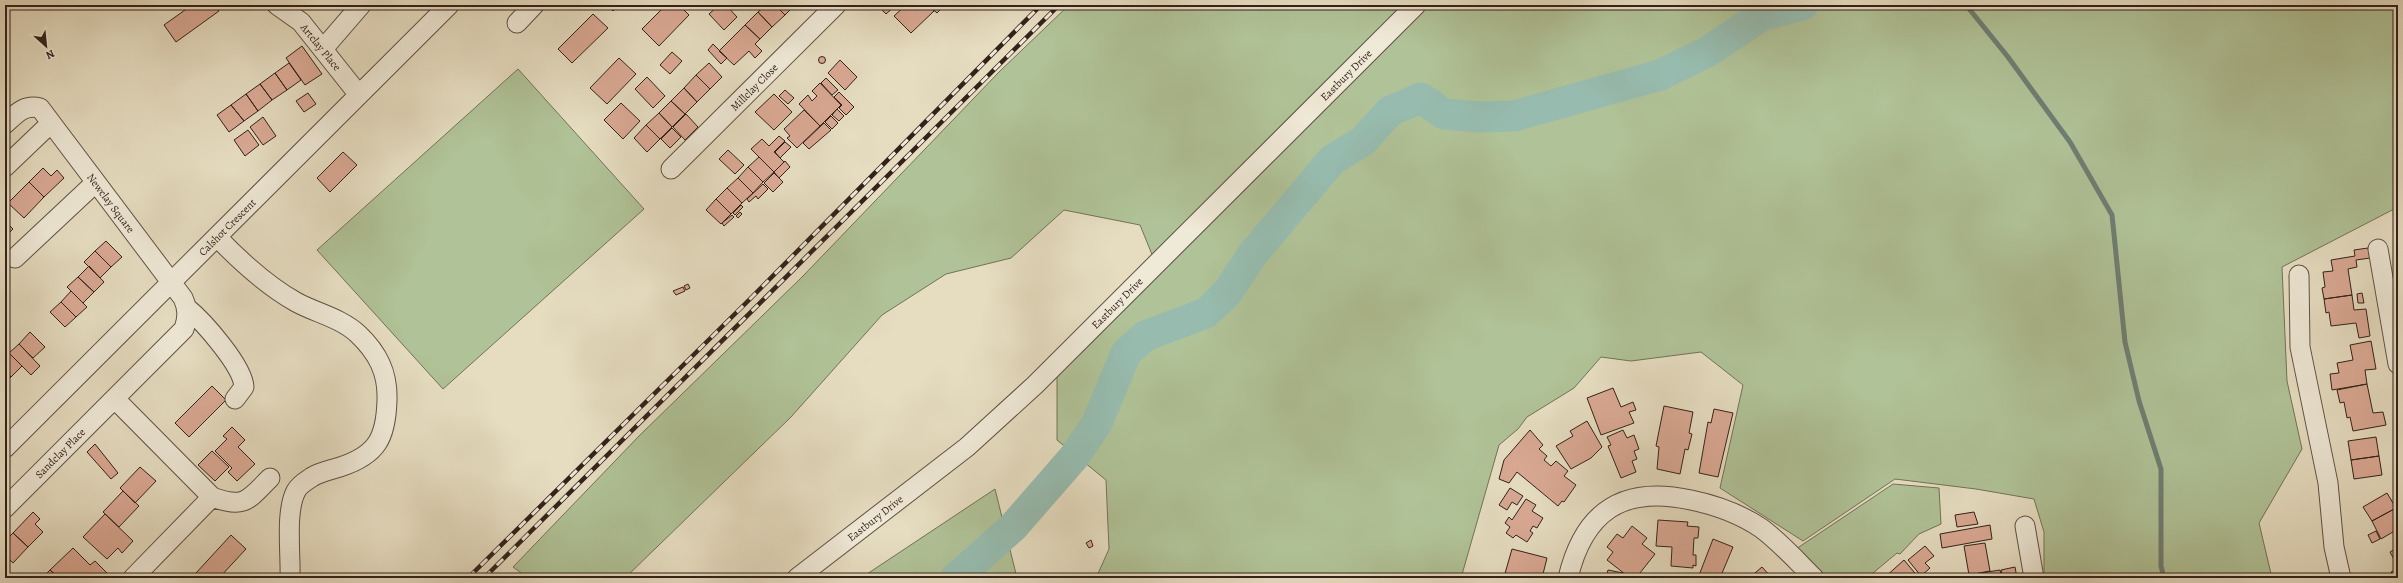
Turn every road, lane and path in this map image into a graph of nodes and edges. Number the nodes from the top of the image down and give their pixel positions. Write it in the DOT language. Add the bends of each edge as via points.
graph roads {
  1 [pos="277,5"];
  2 [pos="361,5"];
  3 [pos="449,5"];
  4 [pos="534,5"];
  5 [pos="836,5"];
  6 [pos="1416,5"];
  7 [pos="517,22"];
  8 [pos="323,49"];
  9 [pos="359,95"];
  10 [pos="51,123"];
  11 [pos="5,124"];
  12 [pos="5,168"];
  13 [pos="671,169"];
  14 [pos="96,183"];
  15 [pos="217,237"];
  16 [pos="2378,249"];
  17 [pos="15,258"];
  18 [pos="2299,275"];
  19 [pos="171,284"];
  20 [pos="187,308"];
  21 [pos="2398,364"];
  22 [pos="115,399"];
  23 [pos="235,400"];
  24 [pos="5,448"];
  25 [pos="270,478"];
  26 [pos="212,497"];
  27 [pos="5,508"];
  28 [pos="2025,526"];
  29 [pos="133,578"];
  30 [pos="290,578"];
  31 [pos="797,578"];
  32 [pos="1568,578"];
  33 [pos="1814,578"];
  34 [pos="2034,578"];
  35 [pos="2341,578"];
  1 -- 8 [label="street, Artclay Place" via="301,22"];
  2 -- 8 [label="street"];
  3 -- 9 [label="street, Calshot Crescent"];
  4 -- 7 [label="street"];
  5 -- 13 [label="street, Millclay Close"];
  6 -- 31 [label="street, Eastbury Drive" via="1035,386 967,447"];
  8 -- 9 [label="street, Artclay Place"];
  9 -- 15 [label="street, Calshot Crescent"];
  10 -- 11 [label="street, Newclay Square" via="40,108 33,106 17,112"];
  10 -- 12 [label="street"];
  10 -- 14 [label="street, Newclay Square"];
  14 -- 17 [label="street"];
  14 -- 19 [label="street, Newclay Square"];
  15 -- 19 [label="street, Calshot Crescent"];
  15 -- 30 [label="street" via="238,260 277,290 346,325 358,334 383,366 388,386 387,416 383,434 376,446 355,462 315,475 302,483 296,491 290,520"];
  16 -- 21 [label="street"];
  18 -- 35 [label="street" via="2300,347 2328,483 2334,547"];
  19 -- 20 [label="street" via="183,298"];
  19 -- 24 [label="street, Calshot Crescent"];
  20 -- 22 [label="street, Sandclay Place" via="188,318 184,329"];
  20 -- 23 [label="street" via="206,325 240,374 244,387"];
  22 -- 26 [label="street"];
  22 -- 27 [label="street, Sandclay Place"];
  25 -- 26 [label="street" via="248,499 240,503 231,504"];
  26 -- 29 [label="street"];
  28 -- 34 [label="street"];
  32 -- 33 [label="street" via="1577,550 1591,525 1629,498 1651,494 1703,502 1734,514 1761,528"];
}
